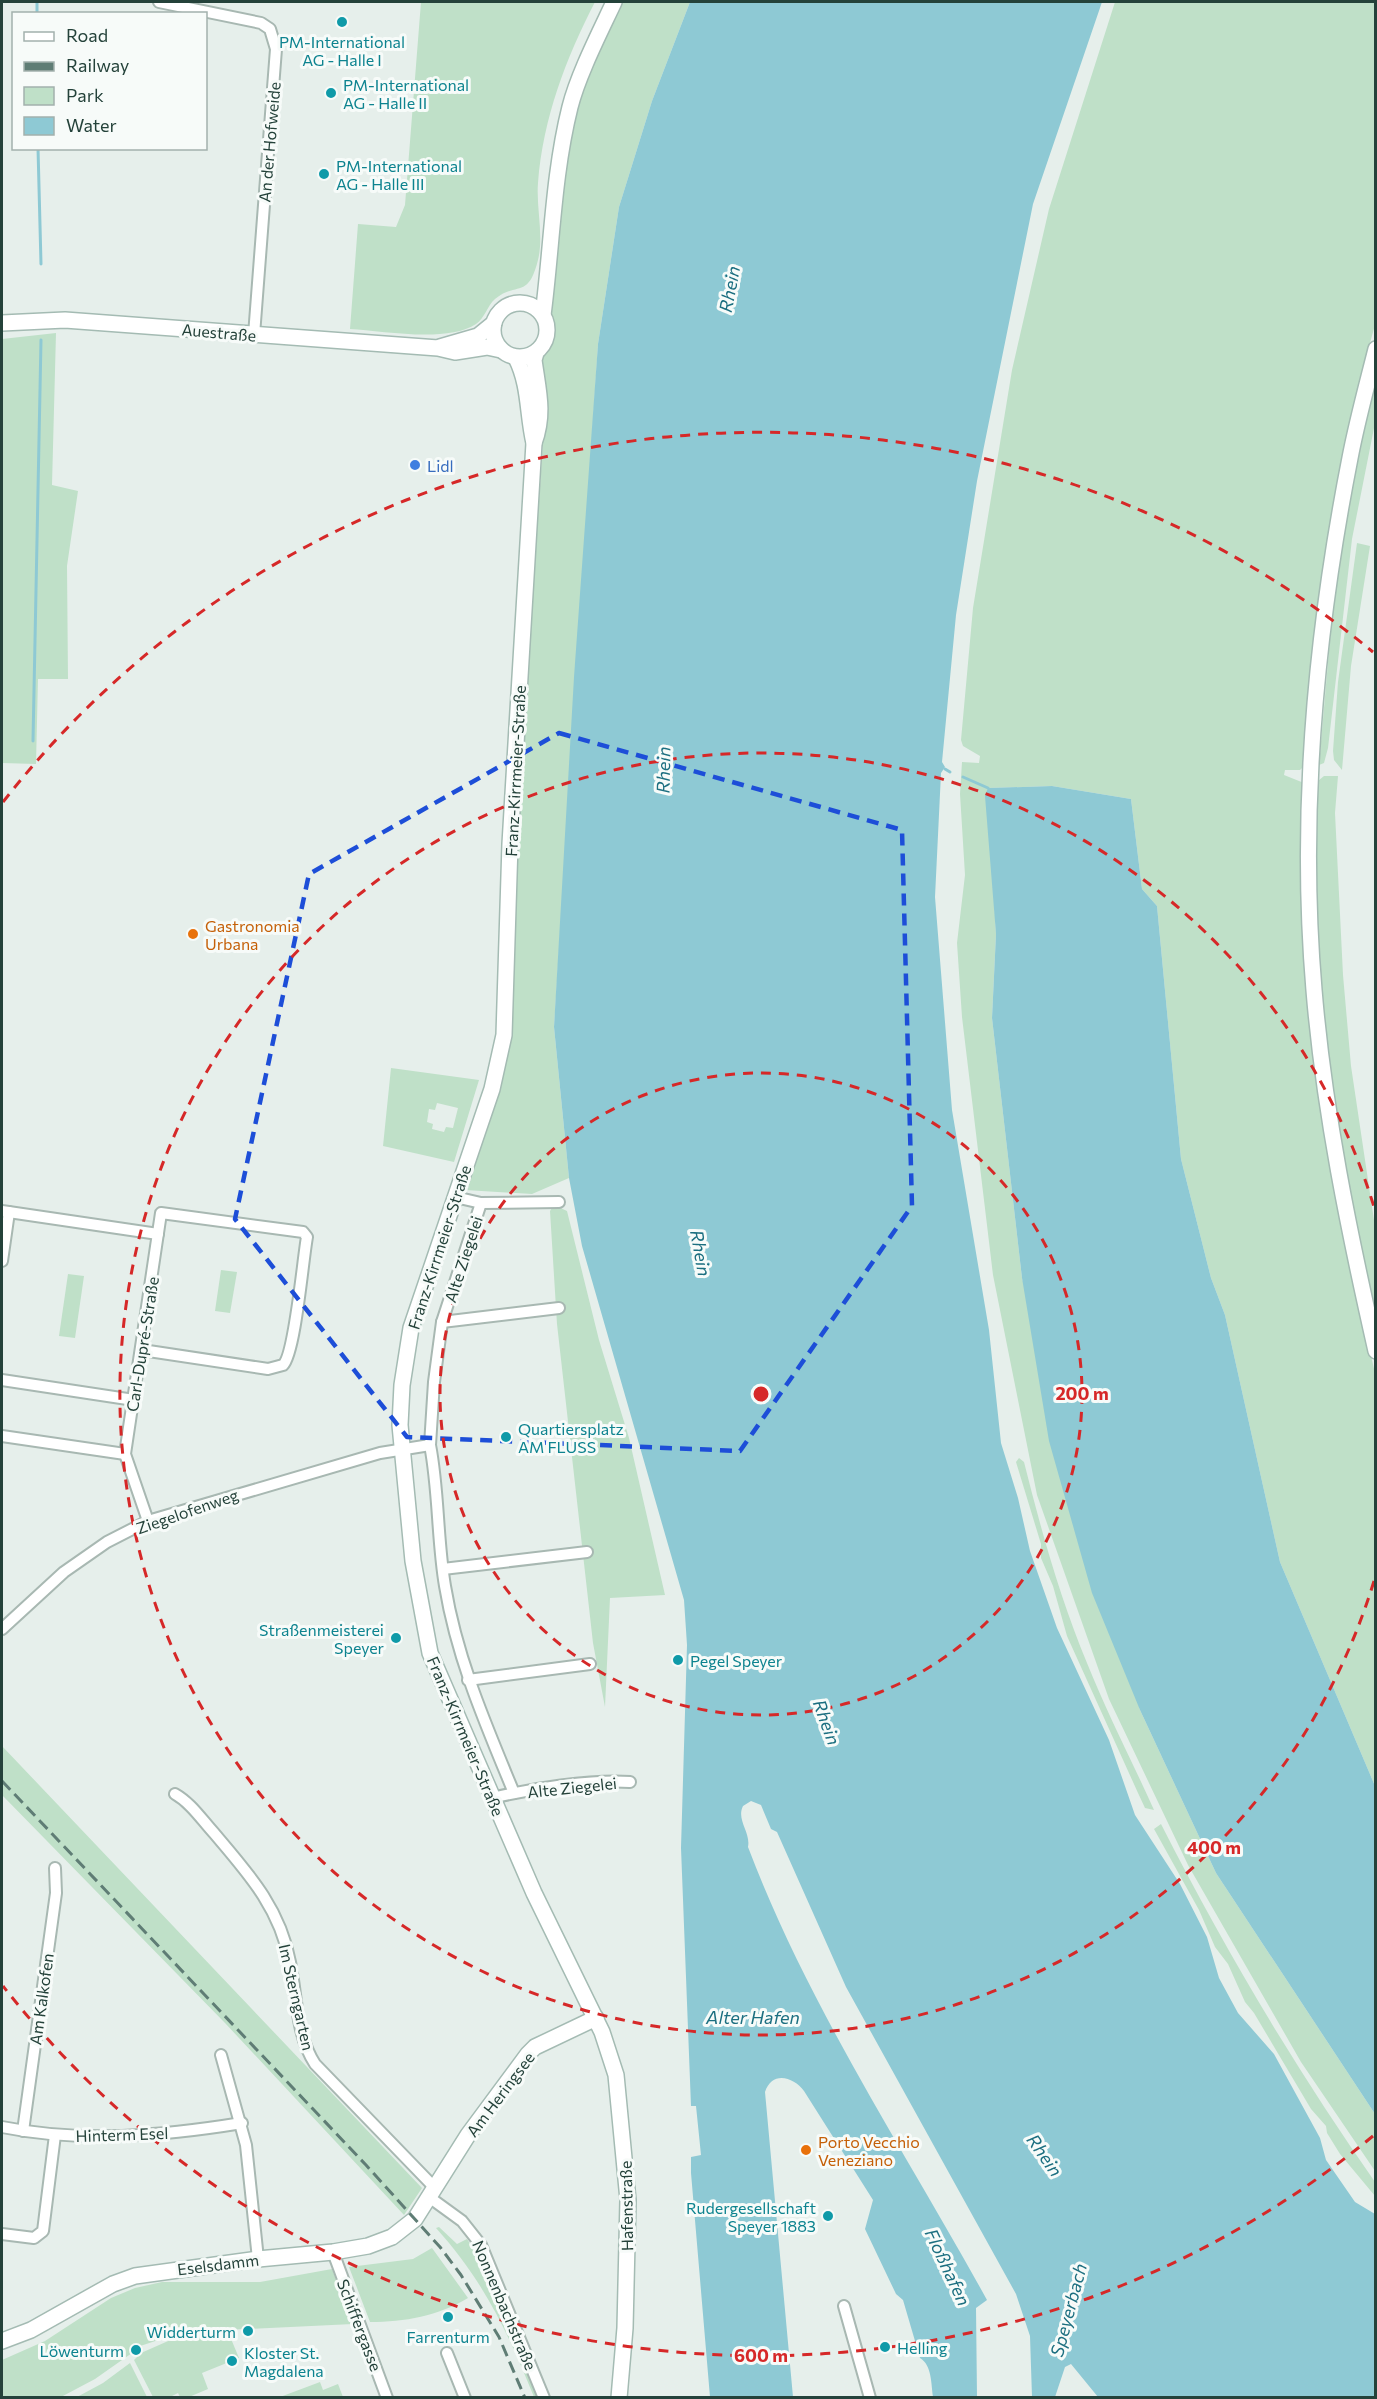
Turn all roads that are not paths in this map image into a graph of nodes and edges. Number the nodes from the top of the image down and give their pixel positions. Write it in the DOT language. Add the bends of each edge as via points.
graph roads {
  1 [pos="159,2"];
  2 [pos="614,2"];
  3 [pos="549,264"];
  4 [pos="526,303"];
  5 [pos="543,315"];
  6 [pos="2,323"];
  7 [pos="494,323"];
  8 [pos="254,335"];
  9 [pos="438,348"];
  10 [pos="1376,349"];
  11 [pos="501,350"];
  12 [pos="536,353"];
  13 [pos="516,358"];
  14 [pos="534,443"];
  15 [pos="455,1197"];
  16 [pos="559,1202"];
  17 [pos="481,1203"];
  18 [pos="5,1211"];
  19 [pos="158,1234"];
  20 [pos="2,1261"];
  21 [pos="559,1308"];
  22 [pos="442,1322"];
  23 [pos="142,1350"];
  24 [pos="1376,1351"];
  25 [pos="2,1380"];
  26 [pos="134,1400"];
  27 [pos="2,1436"];
  28 [pos="430,1445"];
  29 [pos="401,1449"];
  30 [pos="125,1454"];
  31 [pos="148,1521"];
  32 [pos="586,1552"];
  33 [pos="443,1569"];
  34 [pos="2,1629"];
  35 [pos="590,1664"];
  36 [pos="468,1680"];
  37 [pos="630,1782"];
  38 [pos="514,1793"];
  39 [pos="175,1794"];
  40 [pos="492,1798"];
  41 [pos="55,1868"];
  42 [pos="596,2019"];
  43 [pos="221,2055"];
  44 [pos="242,2123"];
  45 [pos="2,2127"];
  46 [pos="22,2131"];
  47 [pos="55,2136"];
  48 [pos="432,2193"];
  49 [pos="2,2234"];
  50 [pos="333,2252"];
  51 [pos="258,2259"];
  52 [pos="844,2306"];
  53 [pos="2,2341"];
  54 [pos="447,2353"];
  55 [pos="387,2397"];
  56 [pos="465,2397"];
  57 [pos="544,2397"];
  58 [pos="619,2397"];
  59 [pos="870,2397"];
  1 -- 8 [label="street, An der Hofweide" via="261,22 274,39 274,86"];
  2 -- 3 [label="street, Franz-Kirrmeier-Straße" via="571,104 556,181"];
  3 -- 4 [label="street, Franz-Kirrmeier-Straße" via="537,291"];
  3 -- 5 [label="street, Franz-Kirrmeier-Straße"];
  4 -- 5 [label="street"];
  4 -- 7 [label="street" via="508,306"];
  5 -- 12 [label="street, Franz-Kirrmeier-Straße" via="548,333"];
  6 -- 8 [label="street, Auestraße" via="65,320"];
  7 -- 9 [label="street, Auestraße" via="478,336"];
  7 -- 11 [label="street" via="493,335"];
  8 -- 9 [label="street, Auestraße"];
  9 -- 11 [label="street, Auestraße" via="455,352 487,347"];
  10 -- 24 [label="street" via="1350,455 1321,649 1310,888 1314,988 1327,1103"];
  11 -- 13 [label="street"];
  12 -- 13 [label="street"];
  12 -- 14 [label="street, Franz-Kirrmeier-Straße" via="541,424"];
  13 -- 14 [label="street, Franz-Kirrmeier-Straße" via="528,387"];
  14 -- 15 [label="street, Franz-Kirrmeier-Straße" via="510,844 504,1035 492,1089"];
  15 -- 17 [label="street"];
  15 -- 29 [label="street, Franz-Kirrmeier-Straße" via="411,1328 402,1385"];
  16 -- 17 [label="street, Alte Ziegelei"];
  17 -- 22 [label="street, Alte Ziegelei"];
  18 -- 19 [label="street"];
  18 -- 20 [label="street"];
  19 -- 23 [label="street, Carl-Dupré-Straße"];
  19 -- 23 [label="street" via="161,1213 303,1232 307,1237 294,1329 283,1365 268,1369"];
  21 -- 22 [label="street, Alte Ziegelei"];
  22 -- 28 [label="street, Alte Ziegelei"];
  23 -- 26 [label="street, Carl-Dupré-Straße"];
  25 -- 26 [label="street"];
  26 -- 30 [label="street, Carl-Dupré-Straße"];
  27 -- 30 [label="street"];
  28 -- 29 [label="street"];
  28 -- 33 [label="street, Alte Ziegelei"];
  29 -- 31 [label="street, Ziegelofenweg"];
  29 -- 40 [label="street, Franz-Kirrmeier-Straße" via="413,1561 430,1653"];
  30 -- 31 [label="street, Carl-Dupré-Straße"];
  31 -- 34 [label="street, Ziegelofenweg" via="107,1542 64,1572"];
  32 -- 33 [label="street"];
  33 -- 36 [label="street, Alte Ziegelei" via="448,1605"];
  35 -- 36 [label="street"];
  36 -- 38 [label="street, Alte Ziegelei"];
  37 -- 38 [label="street, Alte Ziegelei"];
  38 -- 40 [label="street, Alte Ziegelei"];
  39 -- 48 [label="street, Im Sterngarten" via="246,1870 271,1907 288,1952 304,2043 315,2064"];
  40 -- 42 [label="street, Franz-Kirrmeier-Straße"];
  41 -- 46 [label="street, Am Kalkofen" via="56,1893"];
  42 -- 48 [label="street, Am Heringsee" via="528,2054 474,2126"];
  42 -- 58 [label="street, Hafenstraße" via="616,2075 626,2155 625,2328"];
  43 -- 44 [label="street"];
  44 -- 47 [label="street, Hinterm Esel" via="156,2134"];
  44 -- 51 [label="street"];
  45 -- 46 [label="street, Hinterm Esel"];
  46 -- 47 [label="street, Hinterm Esel"];
  47 -- 49 [label="street" via="43,2230 34,2238"];
  48 -- 50 [label="street, Eselsdamm" via="415,2219 392,2238"];
  48 -- 57 [label="street, Nonnenbachstraße" via="481,2245"];
  50 -- 51 [label="street, Eselsdamm"];
  50 -- 55 [label="street, Schiffergasse"];
  51 -- 53 [label="street, Eselsdamm" via="135,2276"];
  52 -- 59 [label="street"];
  54 -- 56 [label="street"];
}
